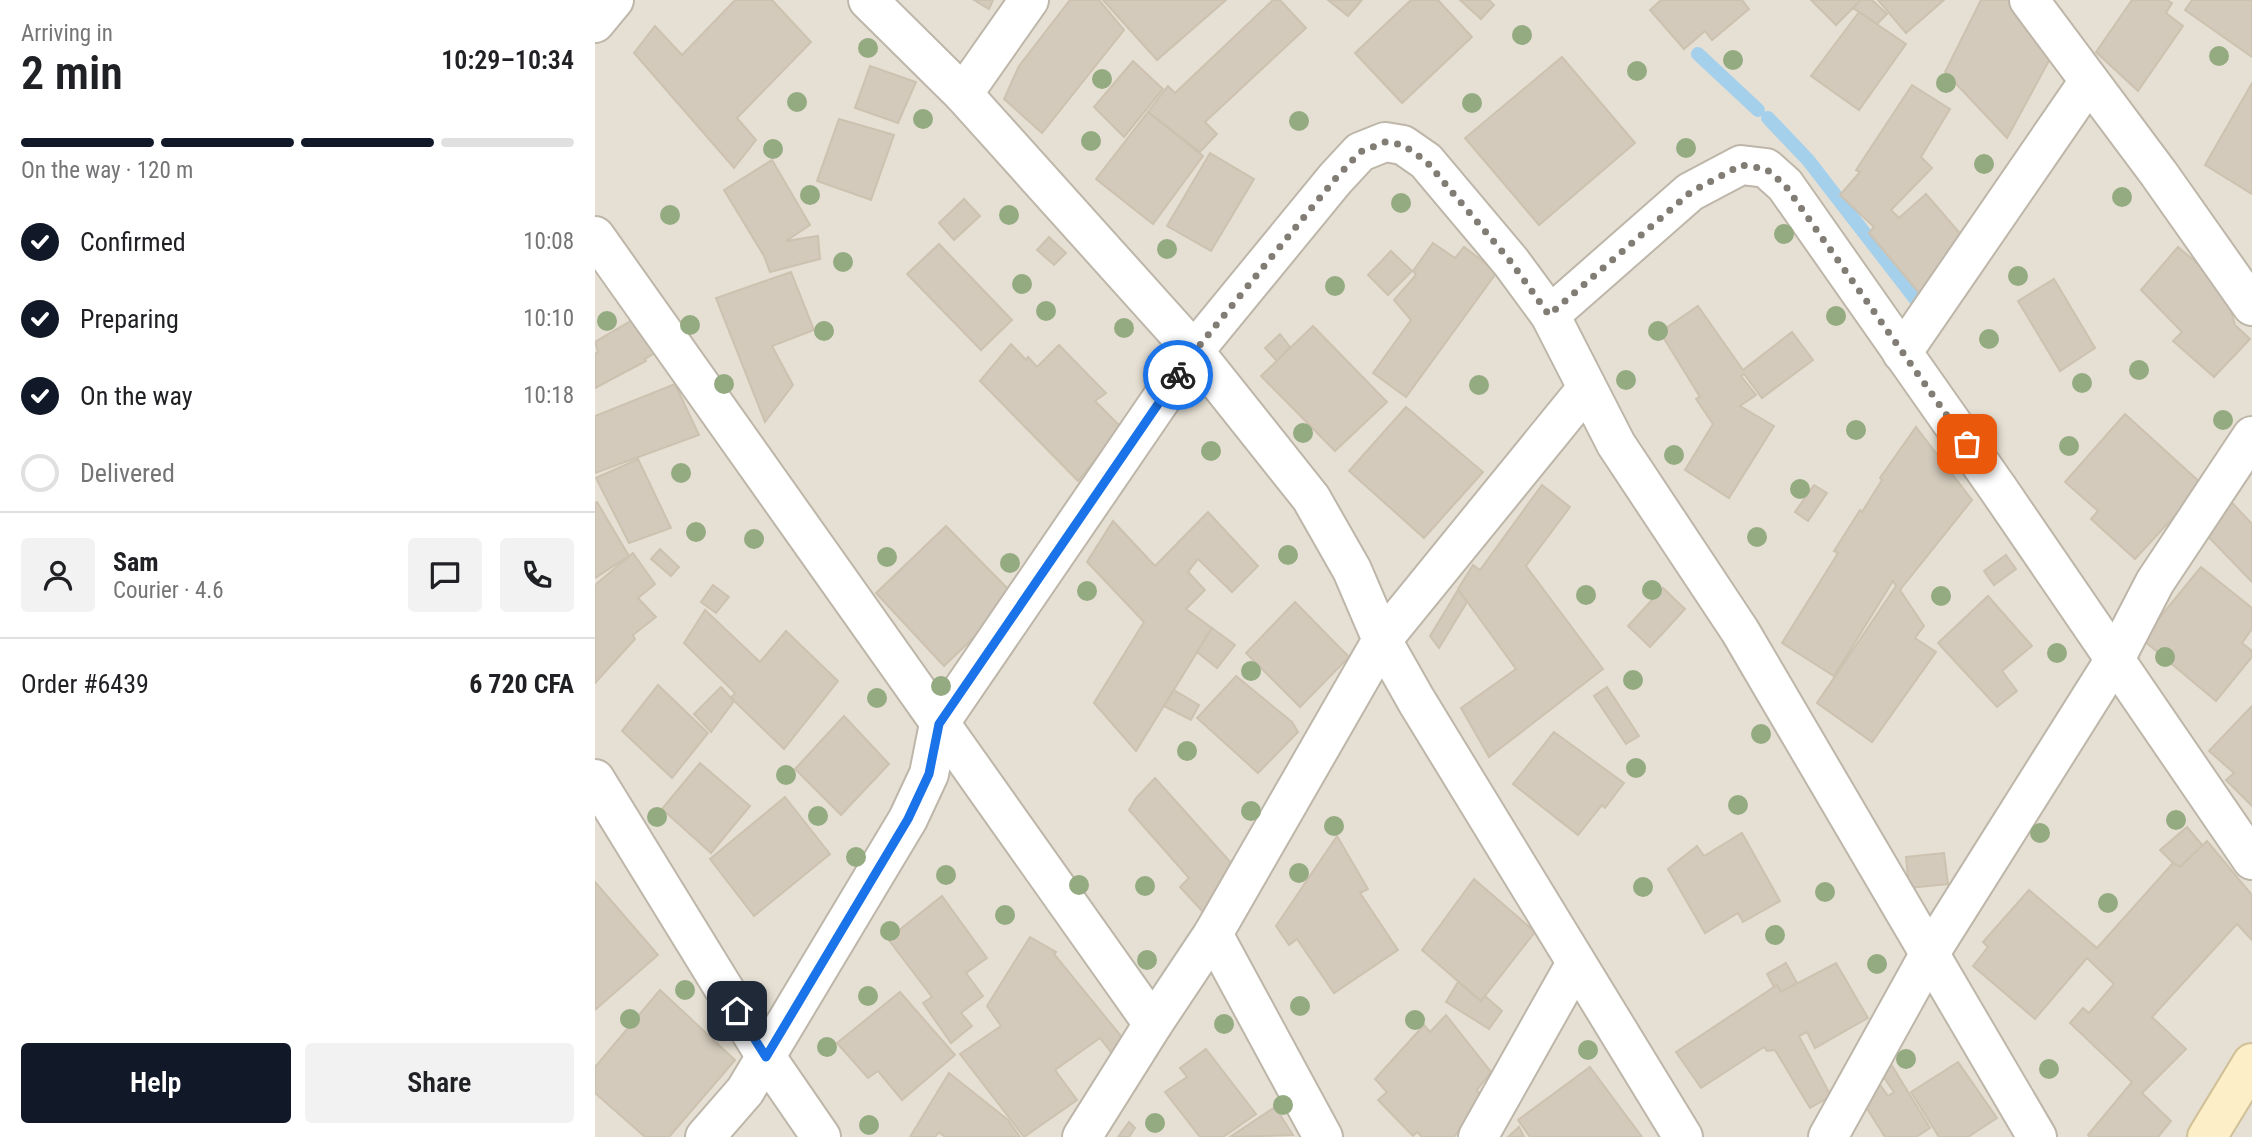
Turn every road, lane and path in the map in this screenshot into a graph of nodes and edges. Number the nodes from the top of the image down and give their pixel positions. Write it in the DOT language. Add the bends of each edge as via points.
graph roads {
  1 [pos="614,0"];
  2 [pos="868,0"];
  3 [pos="1028,0"];
  4 [pos="2029,0"];
  5 [pos="595,23"];
  6 [pos="2089,81"];
  7 [pos="963,94"];
  8 [pos="595,236"];
  9 [pos="2252,306"];
  10 [pos="1549,315"];
  11 [pos="1195,351"];
  12 [pos="1902,353"];
  13 [pos="1587,388"];
  14 [pos="2252,436"];
  15 [pos="1382,640"];
  16 [pos="2115,659"];
  17 [pos="939,724"];
  18 [pos="595,779"];
  19 [pos="2252,860"];
  20 [pos="1213,934"];
  21 [pos="1930,953"];
  22 [pos="1576,963"];
  23 [pos="1153,1024"];
  24 [pos="766,1057"];
  25 [pos="2252,1063"];
  26 [pos="705,1137"];
  27 [pos="821,1137"];
  28 [pos="1082,1137"];
  29 [pos="1323,1137"];
  30 [pos="1478,1137"];
  31 [pos="1683,1137"];
  32 [pos="1828,1137"];
  33 [pos="2037,1137"];
  34 [pos="2207,1137"];
  1 -- 5 [label="street"];
  2 -- 7 [label="street"];
  3 -- 7 [label="street"];
  4 -- 6 [label="street"];
  6 -- 9 [label="street"];
  6 -- 12 [label="street"];
  7 -- 11 [label="street"];
  8 -- 17 [label="street"];
  10 -- 11 [label="street" via="1426,161 1403,145 1385,142 1360,152 1335,179"];
  10 -- 12 [label="street" via="1691,192 1741,165 1766,169 1785,185"];
  10 -- 13 [label="street"];
  11 -- 15 [label="street" via="1311,498 1352,570"];
  11 -- 17 [label="street"];
  12 -- 16 [label="street"];
  13 -- 15 [label="street"];
  13 -- 21 [label="street" via="1616,444 1739,631"];
  14 -- 16 [label="street" via="2155,582"];
  15 -- 20 [label="street"];
  15 -- 22 [label="street"];
  16 -- 19 [label="street"];
  16 -- 21 [label="street"];
  17 -- 23 [label="street"];
  17 -- 24 [label="street" via="929,774 908,819"];
  18 -- 24 [label="street"];
  20 -- 23 [label="street"];
  20 -- 29 [label="street"];
  21 -- 32 [label="street"];
  21 -- 33 [label="street"];
  22 -- 30 [label="street"];
  22 -- 31 [label="street"];
  23 -- 28 [label="street"];
  24 -- 26 [label="street" via="745,1091"];
  24 -- 27 [label="street"];
  25 -- 34 [label="main road"];
}
